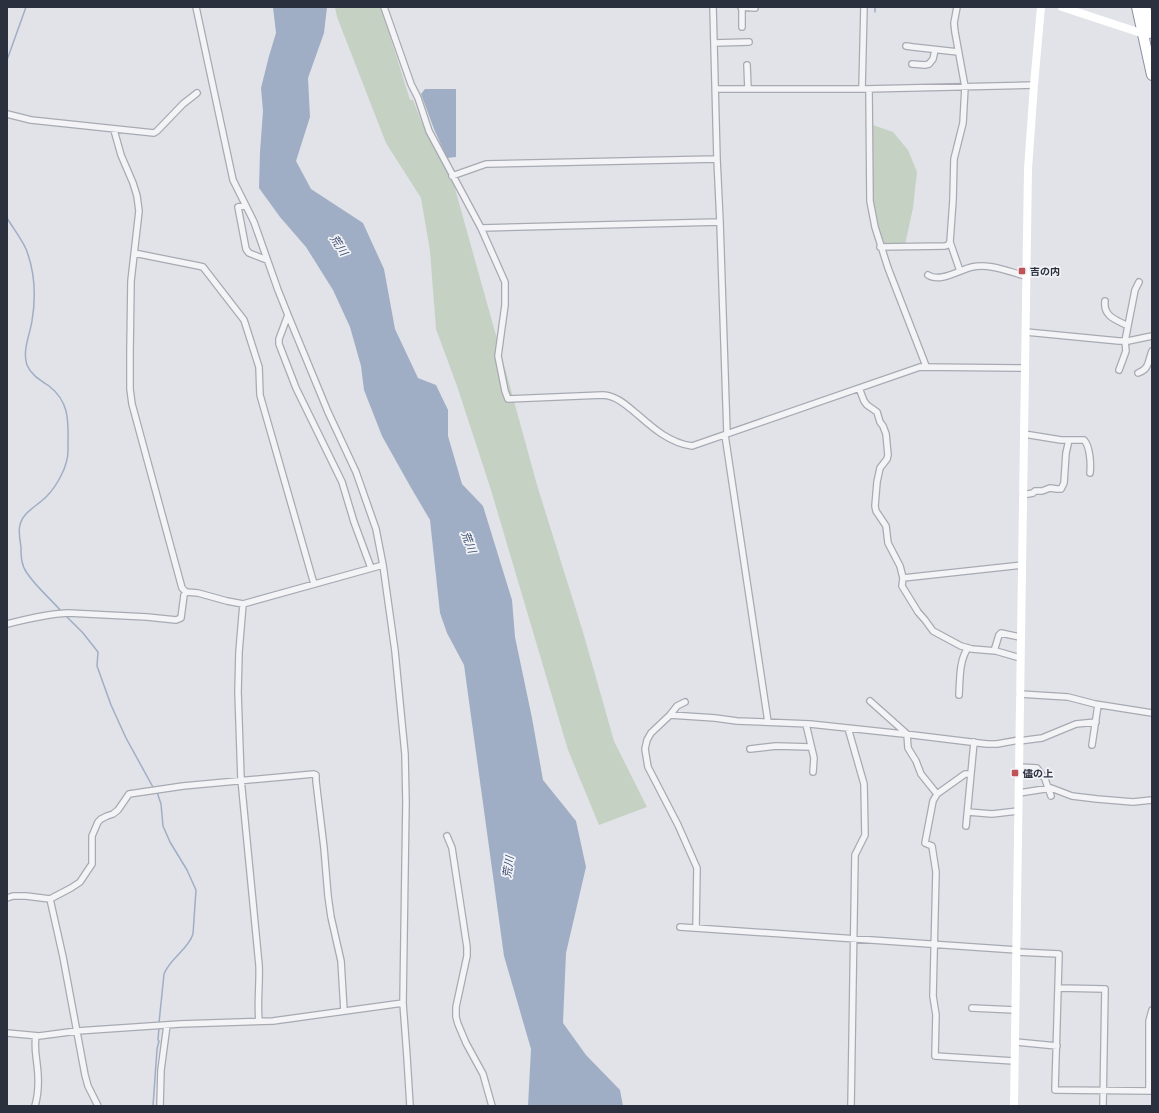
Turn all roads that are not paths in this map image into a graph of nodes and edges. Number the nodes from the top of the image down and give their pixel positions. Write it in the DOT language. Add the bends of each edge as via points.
graph roads {
  1 [pos="196,7"];
  2 [pos="384,7"];
  3 [pos="713,7"];
  4 [pos="742,7"];
  5 [pos="864,7"];
  6 [pos="957,7"];
  7 [pos="1041,7"];
  8 [pos="1062,7"];
  9 [pos="1137,7"];
  10 [pos="1144,7"];
  11 [pos="755,8"];
  12 [pos="742,27"];
  13 [pos="1149,35"];
  14 [pos="749,42"];
  15 [pos="714,43"];
  16 [pos="906,46"];
  17 [pos="935,50"];
  18 [pos="958,52"];
  19 [pos="912,64"];
  20 [pos="748,65"];
  21 [pos="1152,75"];
  22 [pos="1034,85"];
  23 [pos="965,87"];
  24 [pos="716,89"];
  25 [pos="748,89"];
  26 [pos="862,89"];
  27 [pos="869,89"];
  28 [pos="197,93"];
  29 [pos="7,114"];
  30 [pos="114,130"];
  31 [pos="717,159"];
  32 [pos="452,176"];
  33 [pos="245,205"];
  34 [pos="720,222"];
  35 [pos="481,228"];
  36 [pos="950,242"];
  37 [pos="880,247"];
  38 [pos="134,253"];
  39 [pos="267,260"];
  40 [pos="960,271"];
  41 [pos="928,275"];
  42 [pos="1026,276"];
  43 [pos="1139,282"];
  44 [pos="1105,301"];
  45 [pos="288,315"];
  46 [pos="1128,326"];
  47 [pos="1026,332"];
  48 [pos="1152,336"];
  49 [pos="1125,341"];
  50 [pos="1152,351"];
  51 [pos="926,366"];
  52 [pos="1025,368"];
  53 [pos="1119,370"];
  54 [pos="1138,373"];
  55 [pos="859,388"];
  56 [pos="726,434"];
  57 [pos="1024,434"];
  58 [pos="1069,440"];
  59 [pos="1090,473"];
  60 [pos="1023,495"];
  61 [pos="383,565"];
  62 [pos="1022,565"];
  63 [pos="371,568"];
  64 [pos="903,578"];
  65 [pos="314,584"];
  66 [pos="186,592"];
  67 [pos="243,604"];
  68 [pos="7,624"];
  69 [pos="1020,637"];
  70 [pos="968,648"];
  71 [pos="994,651"];
  72 [pos="1020,658"];
  73 [pos="1020,694"];
  74 [pos="959,695"];
  75 [pos="685,702"];
  76 [pos="870,702"];
  77 [pos="1098,705"];
  78 [pos="1152,713"];
  79 [pos="670,715"];
  80 [pos="768,722"];
  81 [pos="1096,722"];
  82 [pos="806,724"];
  83 [pos="848,728"];
  84 [pos="907,734"];
  85 [pos="1019,740"];
  86 [pos="974,742"];
  87 [pos="1092,745"];
  88 [pos="812,747"];
  89 [pos="750,749"];
  90 [pos="1019,767"];
  91 [pos="813,772"];
  92 [pos="970,774"];
  93 [pos="241,781"];
  94 [pos="1048,788"];
  95 [pos="1019,792"];
  96 [pos="937,794"];
  97 [pos="1051,796"];
  98 [pos="1152,800"];
  99 [pos="1018,811"];
  100 [pos="968,812"];
  101 [pos="966,826"];
  102 [pos="447,836"];
  103 [pos="7,898"];
  104 [pos="50,899"];
  105 [pos="680,927"];
  106 [pos="696,928"];
  107 [pos="854,939"];
  108 [pos="935,944"];
  109 [pos="1017,951"];
  110 [pos="1058,988"];
  111 [pos="403,1003"];
  112 [pos="972,1008"];
  113 [pos="1015,1010"];
  114 [pos="1152,1010"];
  115 [pos="344,1011"];
  116 [pos="258,1021"];
  117 [pos="167,1025"];
  118 [pos="77,1031"];
  119 [pos="7,1033"];
  120 [pos="36,1036"];
  121 [pos="1015,1042"];
  122 [pos="1057,1046"];
  123 [pos="1014,1061"];
  124 [pos="1103,1091"];
  125 [pos="1150,1091"];
  126 [pos="35,1106"];
  127 [pos="98,1106"];
  128 [pos="160,1106"];
  129 [pos="410,1106"];
  130 [pos="492,1106"];
  131 [pos="851,1106"];
  132 [pos="1014,1106"];
  133 [pos="1103,1106"];
  1 -- 33 [label="street" via="231,174"];
  2 -- 32 [label="street" via="429,131"];
  3 -- 15 [label="street"];
  4 -- 11 [label="street"];
  4 -- 12 [label="street"];
  5 -- 26 [label="street"];
  6 -- 18 [label="street" via="954,32"];
  7 -- 22 [label="street"];
  8 -- 13 [label="street"];
  9 -- 13 [label="highway"];
  10 -- 13 [label="highway"];
  13 -- 21 [label="highway"];
  14 -- 15 [label="street"];
  15 -- 24 [label="street"];
  16 -- 17 [label="street"];
  17 -- 18 [label="street"];
  17 -- 19 [label="street" via="929,64"];
  18 -- 23 [label="street"];
  20 -- 25 [label="street"];
  22 -- 23 [label="street"];
  22 -- 42 [label="street" via="1028,169"];
  23 -- 27 [label="street"];
  23 -- 36 [label="street" via="963,123 954,158"];
  24 -- 25 [label="street"];
  24 -- 31 [label="street"];
  25 -- 26 [label="street"];
  26 -- 27 [label="street"];
  27 -- 37 [label="street" via="870,201"];
  28 -- 30 [label="street" via="154,133"];
  29 -- 30 [label="street" via="31,120"];
  30 -- 38 [label="street" via="137,196 139,212"];
  31 -- 32 [label="street" via="486,164"];
  31 -- 34 [label="street"];
  32 -- 35 [label="street"];
  33 -- 39 [label="street" via="254,222"];
  33 -- 39 [label="street" via="238,207 246,249"];
  34 -- 35 [label="street"];
  34 -- 56 [label="street"];
  35 -- 56 [label="street" via="505,282 505,305 498,356 508,399 610,396 620,400 654,429 679,444 692,446"];
  36 -- 37 [label="street" via="945,246"];
  36 -- 40 [label="street"];
  37 -- 51 [label="street"];
  38 -- 65 [label="street" via="203,267 244,320 259,367 260,395"];
  38 -- 66 [label="street" via="130,351 132,404 182,588"];
  39 -- 45 [label="street"];
  40 -- 41 [label="street" via="935,278"];
  40 -- 42 [label="street" via="980,266"];
  42 -- 47 [label="street"];
  43 -- 46 [label="street"];
  44 -- 46 [label="street" via="1106,313"];
  45 -- 61 [label="street" via="358,477 376,529"];
  45 -- 63 [label="street" via="279,344 296,388 342,482"];
  46 -- 49 [label="street"];
  47 -- 49 [label="street"];
  47 -- 52 [label="street"];
  48 -- 49 [label="street"];
  49 -- 53 [label="street" via="1126,351"];
  50 -- 54 [label="street" via="1146,367"];
  51 -- 52 [label="street"];
  51 -- 55 [label="street"];
  52 -- 57 [label="street"];
  55 -- 56 [label="street"];
  55 -- 64 [label="street" via="867,405 877,412 886,434 888,455 880,468 875,506 886,526 888,543"];
  56 -- 80 [label="street"];
  57 -- 58 [label="street"];
  57 -- 60 [label="street"];
  58 -- 59 [label="street" via="1084,440 1087,443"];
  58 -- 60 [label="street" via="1061,489 1050,488"];
  60 -- 62 [label="street"];
  61 -- 63 [label="street"];
  61 -- 111 [label="street" via="405,754"];
  62 -- 64 [label="street"];
  62 -- 69 [label="street"];
  63 -- 65 [label="street"];
  64 -- 70 [label="street" via="902,586 933,631"];
  65 -- 67 [label="street"];
  66 -- 67 [label="street"];
  66 -- 68 [label="street" via="182,615 176,620 68,613"];
  67 -- 93 [label="street" via="238,692"];
  69 -- 71 [label="street" via="999,634"];
  69 -- 72 [label="street"];
  70 -- 71 [label="street"];
  70 -- 74 [label="street" via="962,662"];
  71 -- 72 [label="street"];
  72 -- 73 [label="street"];
  73 -- 77 [label="street" via="1068,697"];
  73 -- 85 [label="street"];
  75 -- 79 [label="street" via="677,706"];
  76 -- 84 [label="street"];
  77 -- 78 [label="street"];
  77 -- 81 [label="street"];
  79 -- 80 [label="street"];
  79 -- 106 [label="street" via="647,740 646,758 648,767 698,868"];
  80 -- 82 [label="street"];
  81 -- 85 [label="street" via="1076,724 1042,738"];
  81 -- 87 [label="street"];
  82 -- 83 [label="street"];
  82 -- 88 [label="street"];
  83 -- 84 [label="street"];
  83 -- 107 [label="street" via="864,784 865,835 855,855"];
  84 -- 86 [label="street"];
  84 -- 96 [label="street" via="908,748 920,774"];
  85 -- 86 [label="street" via="997,744"];
  85 -- 90 [label="street"];
  86 -- 92 [label="street"];
  88 -- 89 [label="street" via="776,746"];
  88 -- 91 [label="street"];
  90 -- 94 [label="street" via="1037,768"];
  90 -- 95 [label="street"];
  92 -- 96 [label="street" via="965,774"];
  92 -- 100 [label="street"];
  93 -- 104 [label="street" via="129,794 118,810 98,822 92,836 92,864 80,882"];
  93 -- 115 [label="street" via="316,775 331,917 341,961"];
  93 -- 116 [label="street" via="260,978"];
  94 -- 95 [label="street"];
  94 -- 97 [label="street"];
  94 -- 98 [label="street" via="1072,796 1097,799 1133,802"];
  95 -- 99 [label="street"];
  96 -- 108 [label="street" via="924,843 932,846 936,872"];
  99 -- 100 [label="street" via="992,814"];
  99 -- 109 [label="street"];
  100 -- 101 [label="street"];
  102 -- 130 [label="street" via="452,848 467,947 456,1017 466,1043 483,1074"];
  103 -- 104 [label="street" via="26,896"];
  104 -- 118 [label="street"];
  105 -- 106 [label="street"];
  106 -- 107 [label="street"];
  107 -- 108 [label="street"];
  107 -- 131 [label="street"];
  108 -- 109 [label="street"];
  108 -- 123 [label="street" via="935,1056"];
  109 -- 110 [label="street" via="1059,954"];
  109 -- 113 [label="street"];
  110 -- 122 [label="street"];
  110 -- 124 [label="street" via="1105,988"];
  111 -- 115 [label="street"];
  111 -- 129 [label="street"];
  112 -- 113 [label="street"];
  113 -- 121 [label="street"];
  114 -- 125 [label="street" via="1149,1021"];
  115 -- 116 [label="street"];
  116 -- 117 [label="street"];
  117 -- 118 [label="street"];
  117 -- 128 [label="street" via="161,1070"];
  118 -- 120 [label="street"];
  118 -- 127 [label="street" via="88,1086"];
  119 -- 120 [label="street"];
  120 -- 126 [label="street" via="34,1048 39,1087"];
  121 -- 122 [label="street"];
  121 -- 123 [label="street"];
  122 -- 124 [label="street" via="1056,1090"];
  123 -- 132 [label="street"];
  124 -- 125 [label="street"];
  124 -- 133 [label="street"];
}
